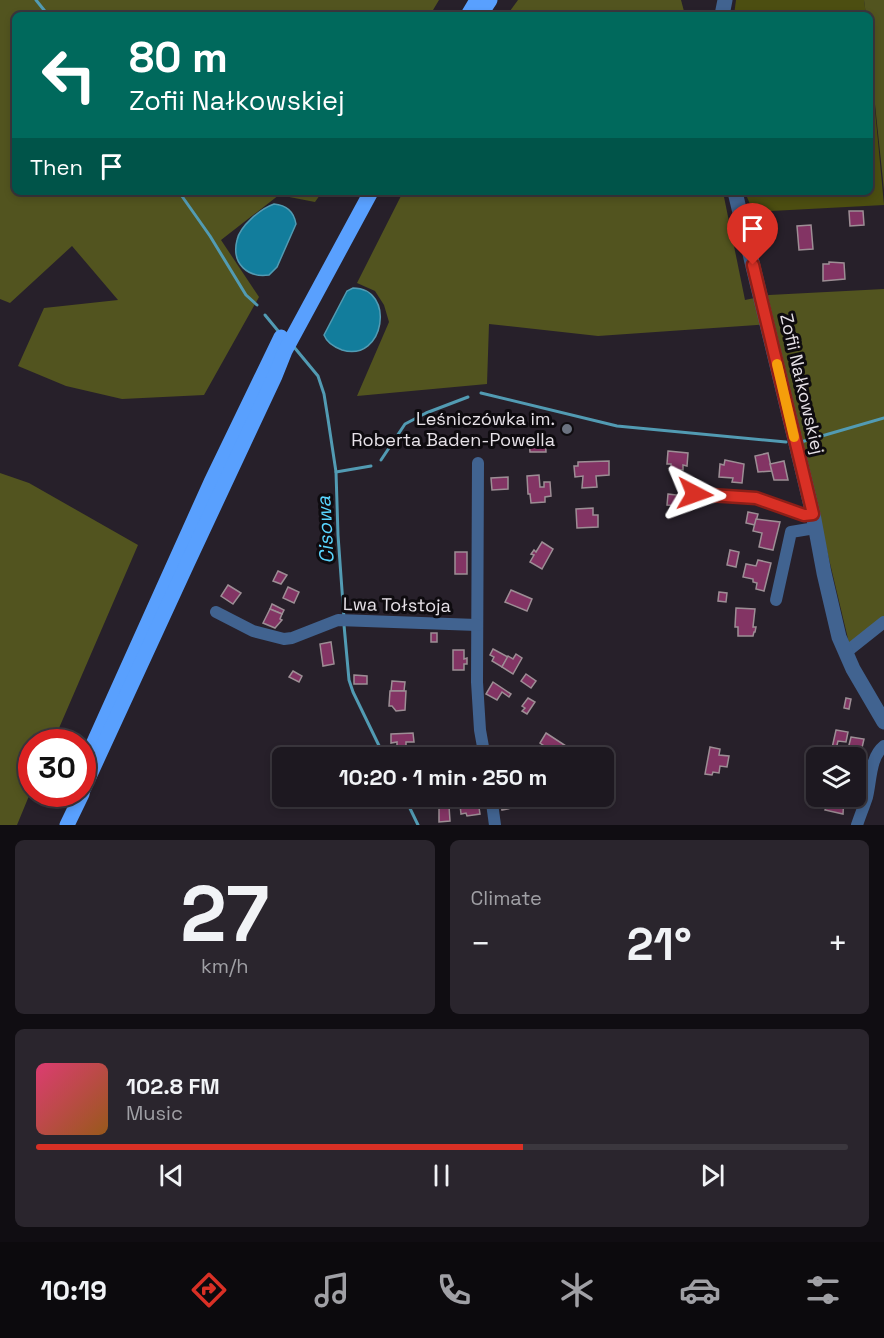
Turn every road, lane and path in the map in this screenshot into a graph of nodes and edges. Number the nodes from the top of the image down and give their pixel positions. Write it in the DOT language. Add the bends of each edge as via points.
graph roads {
  1 [pos="358,195"];
  2 [pos="369,195"];
  3 [pos="736,195"];
  4 [pos="292,327"];
  5 [pos="281,348"];
  6 [pos="478,463"];
  7 [pos="695,494"];
  8 [pos="814,521"];
  9 [pos="776,600"];
  10 [pos="216,612"];
  11 [pos="884,622"];
  12 [pos="477,624"];
  13 [pos="845,653"];
  14 [pos="884,722"];
  15 [pos="96,736"];
  16 [pos="884,746"];
  17 [pos="482,747"];
  18 [pos="96,762"];
  19 [pos="64,807"];
  20 [pos="75,807"];
  21 [pos="493,807"];
  22 [pos="56,825"];
  23 [pos="67,825"];
  24 [pos="495,825"];
  25 [pos="857,825"];
  1 -- 4 [label="main road"];
  2 -- 4 [label="main road"];
  3 -- 8 [label="street, Zofii Nałkowskiej"];
  4 -- 5 [label="main road"];
  5 -- 15 [label="main road" via="202,501"];
  5 -- 18 [label="main road" via="275,376"];
  6 -- 12 [label="street, Lwa Tołstoja"];
  7 -- 8 [label="street" via="756,498"];
  8 -- 9 [label="street" via="791,532"];
  8 -- 13 [label="street, Zofii Nałkowskiej" via="834,620"];
  10 -- 12 [label="street, Lwa Tołstoja" via="253,631 284,639 345,620"];
  11 -- 13 [label="street"];
  12 -- 17 [label="street, Lwa Tołstoja"];
  13 -- 14 [label="street, Zofii Nałkowskiej"];
  16 -- 25 [label="street" via="874,762"];
  19 -- 22 [label="main road"];
  20 -- 23 [label="main road"];
  21 -- 24 [label="street"];
}
